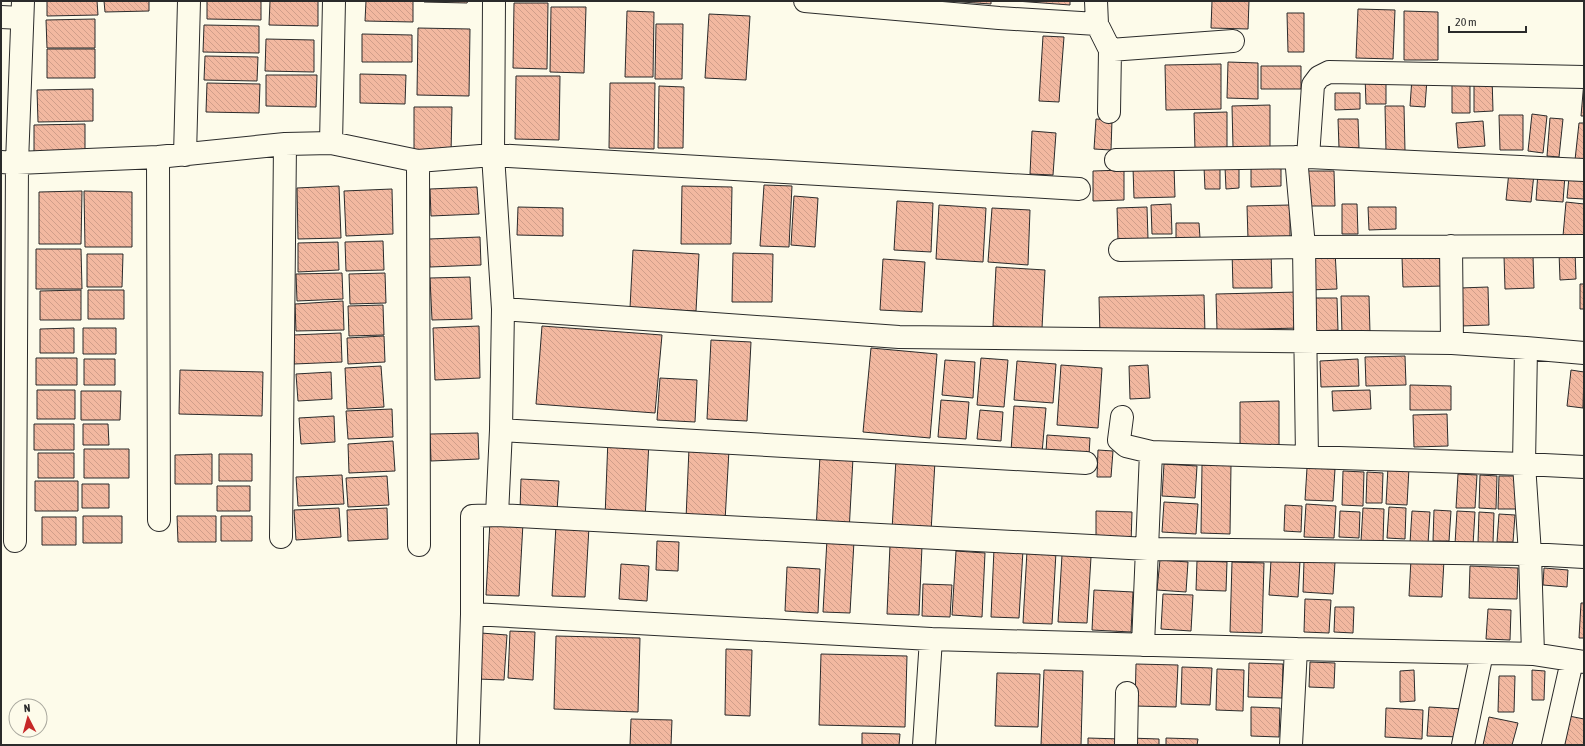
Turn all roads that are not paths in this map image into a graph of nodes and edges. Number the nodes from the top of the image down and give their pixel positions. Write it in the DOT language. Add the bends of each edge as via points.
graph roads {
  1 [pos="189,1"];
  2 [pos="334,1"];
  3 [pos="494,1"];
  4 [pos="805,1"];
  5 [pos="1096,1"];
  6 [pos="828,2"];
  7 [pos="23,9"];
  8 [pos="1000,10"];
  9 [pos="1,17"];
  10 [pos="1098,24"];
  11 [pos="1233,41"];
  12 [pos="1110,50"];
  13 [pos="1584,76"];
  14 [pos="1109,112"];
  15 [pos="331,143"];
  16 [pos="285,144"];
  17 [pos="185,155"];
  18 [pos="493,155"];
  19 [pos="158,157"];
  20 [pos="1302,157"];
  21 [pos="1116,160"];
  22 [pos="418,161"];
  23 [pos="9,162"];
  24 [pos="1584,170"];
  25 [pos="1079,189"];
  26 [pos="1304,246"];
  27 [pos="1451,246"];
  28 [pos="1584,246"];
  29 [pos="1120,250"];
  30 [pos="503,309"];
  31 [pos="1306,342"];
  32 [pos="1452,343"];
  33 [pos="1526,348"];
  34 [pos="1584,353"];
  35 [pos="1122,417"];
  36 [pos="501,430"];
  37 [pos="1151,452"];
  38 [pos="1307,457"];
  39 [pos="1086,463"];
  40 [pos="1524,464"];
  41 [pos="1584,467"];
  42 [pos="497,515"];
  43 [pos="159,520"];
  44 [pos="281,536"];
  45 [pos="15,541"];
  46 [pos="419,545"];
  47 [pos="1148,549"];
  48 [pos="1530,554"];
  49 [pos="1584,557"];
  50 [pos="472,614"];
  51 [pos="932,639"];
  52 [pos="1143,644"];
  53 [pos="1296,650"];
  54 [pos="1482,653"];
  55 [pos="1533,654"];
  56 [pos="1578,662"];
  57 [pos="1127,693"];
  58 [pos="468,745"];
  59 [pos="924,745"];
  60 [pos="1126,745"];
  61 [pos="1291,745"];
  62 [pos="1463,745"];
  63 [pos="1552,745"];
  1 -- 17 [label="street"];
  2 -- 15 [label="street"];
  3 -- 18 [label="street"];
  4 -- 6 [label="street"];
  5 -- 10 [label="street"];
  6 -- 8 [label="street"];
  7 -- 9 [label="street"];
  7 -- 23 [label="street"];
  8 -- 10 [label="street"];
  10 -- 12 [label="street"];
  11 -- 12 [label="street"];
  12 -- 14 [label="street"];
  13 -- 20 [label="street" via="1329,72 1319,77 1313,85"];
  15 -- 16 [label="street"];
  15 -- 22 [label="street"];
  16 -- 17 [label="street"];
  16 -- 44 [label="street"];
  17 -- 19 [label="street"];
  18 -- 22 [label="street"];
  18 -- 25 [label="street"];
  18 -- 30 [label="street"];
  19 -- 23 [label="street"];
  19 -- 43 [label="street"];
  20 -- 21 [label="street"];
  20 -- 24 [label="street"];
  20 -- 26 [label="street"];
  22 -- 46 [label="street"];
  23 -- 45 [label="street"];
  26 -- 27 [label="street"];
  26 -- 29 [label="street"];
  26 -- 31 [label="street"];
  27 -- 28 [label="street"];
  27 -- 32 [label="street"];
  30 -- 31 [label="street" via="899,337"];
  30 -- 36 [label="street"];
  31 -- 32 [label="street"];
  31 -- 38 [label="street"];
  32 -- 33 [label="street"];
  33 -- 34 [label="street"];
  33 -- 40 [label="street"];
  35 -- 37 [label="street" via="1119,440 1126,446"];
  36 -- 39 [label="street"];
  36 -- 42 [label="street"];
  37 -- 38 [label="street"];
  37 -- 47 [label="street"];
  38 -- 40 [label="street"];
  40 -- 41 [label="street"];
  40 -- 48 [label="street"];
  42 -- 47 [label="street"];
  42 -- 50 [label="street" via="472,516"];
  47 -- 48 [label="street"];
  47 -- 52 [label="street"];
  48 -- 49 [label="street"];
  48 -- 55 [label="street"];
  50 -- 51 [label="street"];
  50 -- 58 [label="street"];
  51 -- 52 [label="street"];
  51 -- 59 [label="street"];
  52 -- 53 [label="street"];
  53 -- 54 [label="street"];
  53 -- 61 [label="street"];
  54 -- 55 [label="street"];
  54 -- 62 [label="street"];
  55 -- 56 [label="street"];
  56 -- 63 [label="street"];
  57 -- 60 [label="street"];
}
